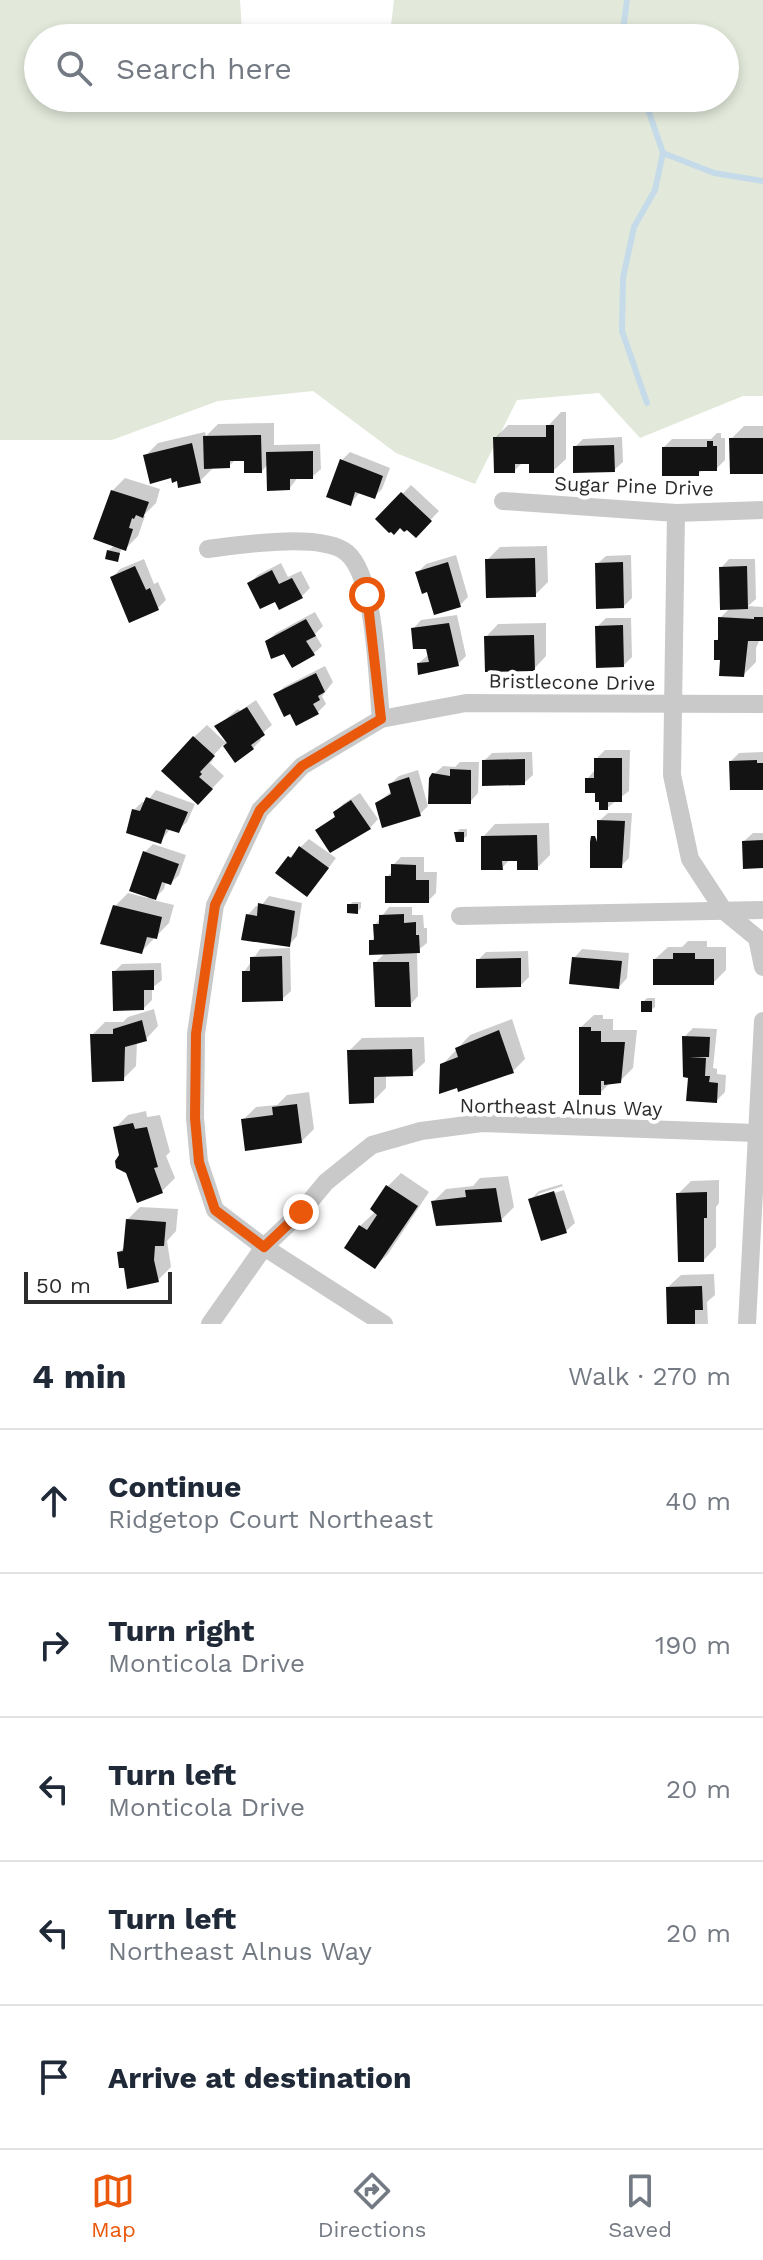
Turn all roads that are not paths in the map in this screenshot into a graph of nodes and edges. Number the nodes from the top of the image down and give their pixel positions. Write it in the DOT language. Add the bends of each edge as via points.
graph roads {
  1 [pos="503,501"];
  2 [pos="763,510"];
  3 [pos="676,513"];
  4 [pos="208,549"];
  5 [pos="763,704"];
  6 [pos="674,706"];
  7 [pos="381,719"];
  8 [pos="763,910"];
  9 [pos="724,911"];
  10 [pos="460,916"];
  11 [pos="763,967"];
  12 [pos="763,1021"];
  13 [pos="755,1133"];
  14 [pos="264,1247"];
  15 [pos="210,1324"];
  16 [pos="384,1324"];
  17 [pos="747,1324"];
  1 -- 3 [label="street, Sugar Pine Drive"];
  2 -- 3 [label="street, Sugar Pine Drive"];
  3 -- 6 [label="street"];
  4 -- 7 [label="street" via="262,541 316,542 347,552 363,577"];
  5 -- 6 [label="street, Bristlecone Drive"];
  6 -- 7 [label="street, Bristlecone Drive" via="466,703"];
  6 -- 9 [label="street" via="672,775 690,859"];
  7 -- 14 [label="street" via="302,766 260,810 215,905 196,1034 199,1162 215,1210"];
  8 -- 9 [label="street"];
  9 -- 10 [label="street"];
  9 -- 11 [label="street" via="757,938"];
  12 -- 13 [label="street"];
  13 -- 14 [label="street, Northeast Alnus Way" via="482,1123 421,1131 372,1145 326,1182"];
  13 -- 17 [label="street"];
  14 -- 15 [label="street, Northeast Alnus Way"];
  14 -- 16 [label="street"];
}
